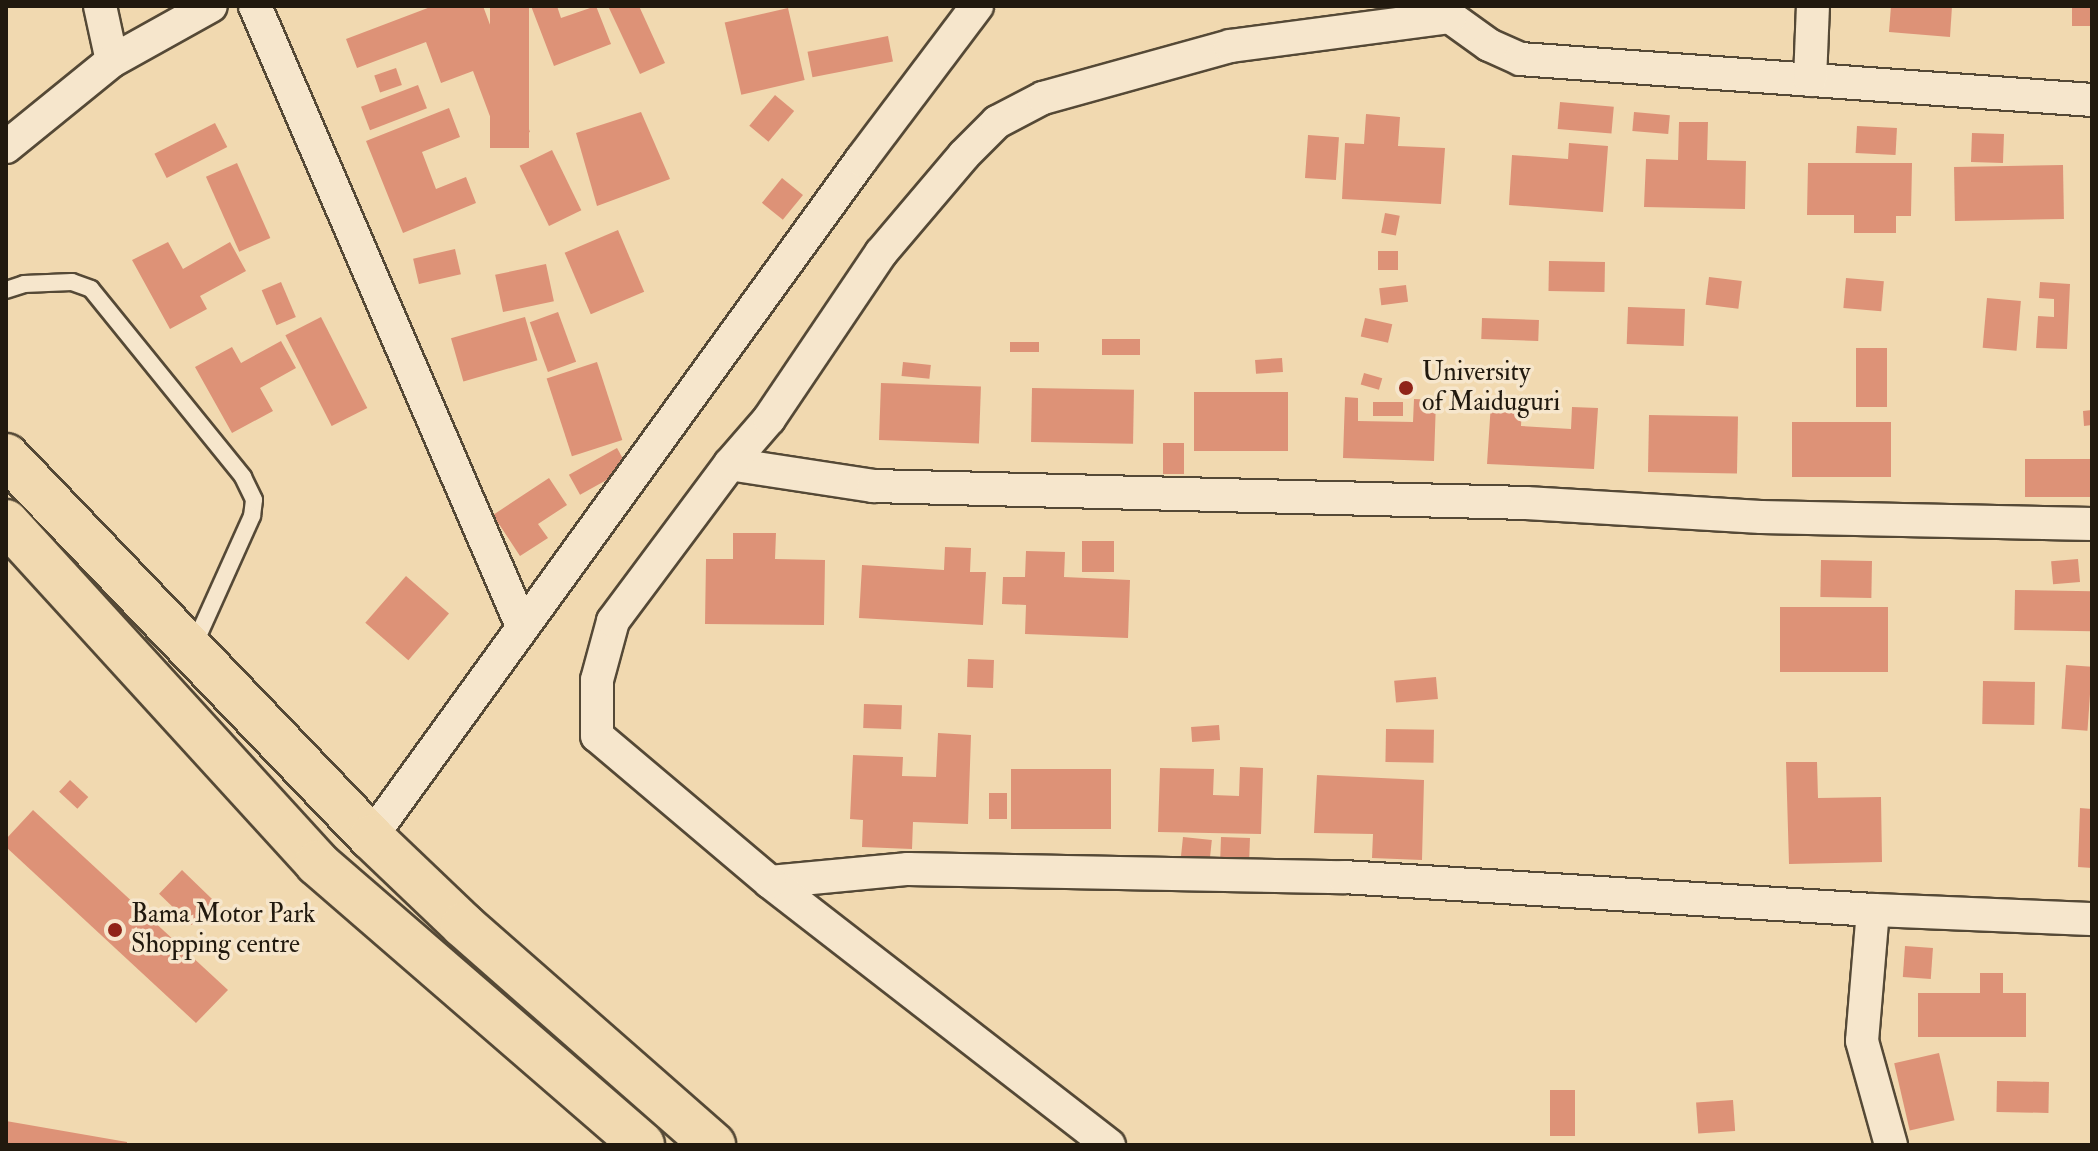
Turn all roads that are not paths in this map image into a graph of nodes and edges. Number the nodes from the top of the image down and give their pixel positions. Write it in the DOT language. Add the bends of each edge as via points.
graph roads {
  1 [pos="100,6"];
  2 [pos="211,6"];
  3 [pos="255,6"];
  4 [pos="977,6"];
  5 [pos="1813,6"];
  6 [pos="1446,11"];
  7 [pos="112,61"];
  8 [pos="1810,80"];
  9 [pos="2092,100"];
  10 [pos="6,147"];
  11 [pos="6,290"];
  12 [pos="6,456"];
  13 [pos="730,464"];
  14 [pos="6,522"];
  15 [pos="2092,524"];
  16 [pos="522,626"];
  17 [pos="191,650"];
  18 [pos="154,684"];
  19 [pos="371,837"];
  20 [pos="770,882"];
  21 [pos="1873,910"];
  22 [pos="2092,919"];
  23 [pos="642,1145"];
  24 [pos="713,1145"];
  25 [pos="1109,1145"];
  26 [pos="1891,1145"];
  1 -- 7 [label="street"];
  2 -- 7 [label="street"];
  3 -- 16 [label="street"];
  4 -- 16 [label="street"];
  5 -- 8 [label="street"];
  6 -- 8 [label="street" via="1489,45 1520,59"];
  6 -- 13 [label="street" via="1230,46 1043,98 997,122 881,253 769,419"];
  7 -- 10 [label="street"];
  8 -- 9 [label="street"];
  11 -- 17 [label="lane" via="72,282 91,289 243,477 254,500 252,516"];
  12 -- 17 [label="highway"];
  13 -- 15 [label="street" via="873,486"];
  13 -- 20 [label="street" via="613,621 597,680 597,736"];
  14 -- 18 [label="highway"];
  16 -- 19 [label="street"];
  17 -- 18 [label="highway"];
  17 -- 19 [label="highway"];
  18 -- 23 [label="highway" via="317,863"];
  19 -- 24 [label="highway"];
  20 -- 21 [label="street" via="908,869 1327,877"];
  20 -- 25 [label="street"];
  21 -- 22 [label="street"];
  21 -- 26 [label="street" via="1862,1041"];
}
